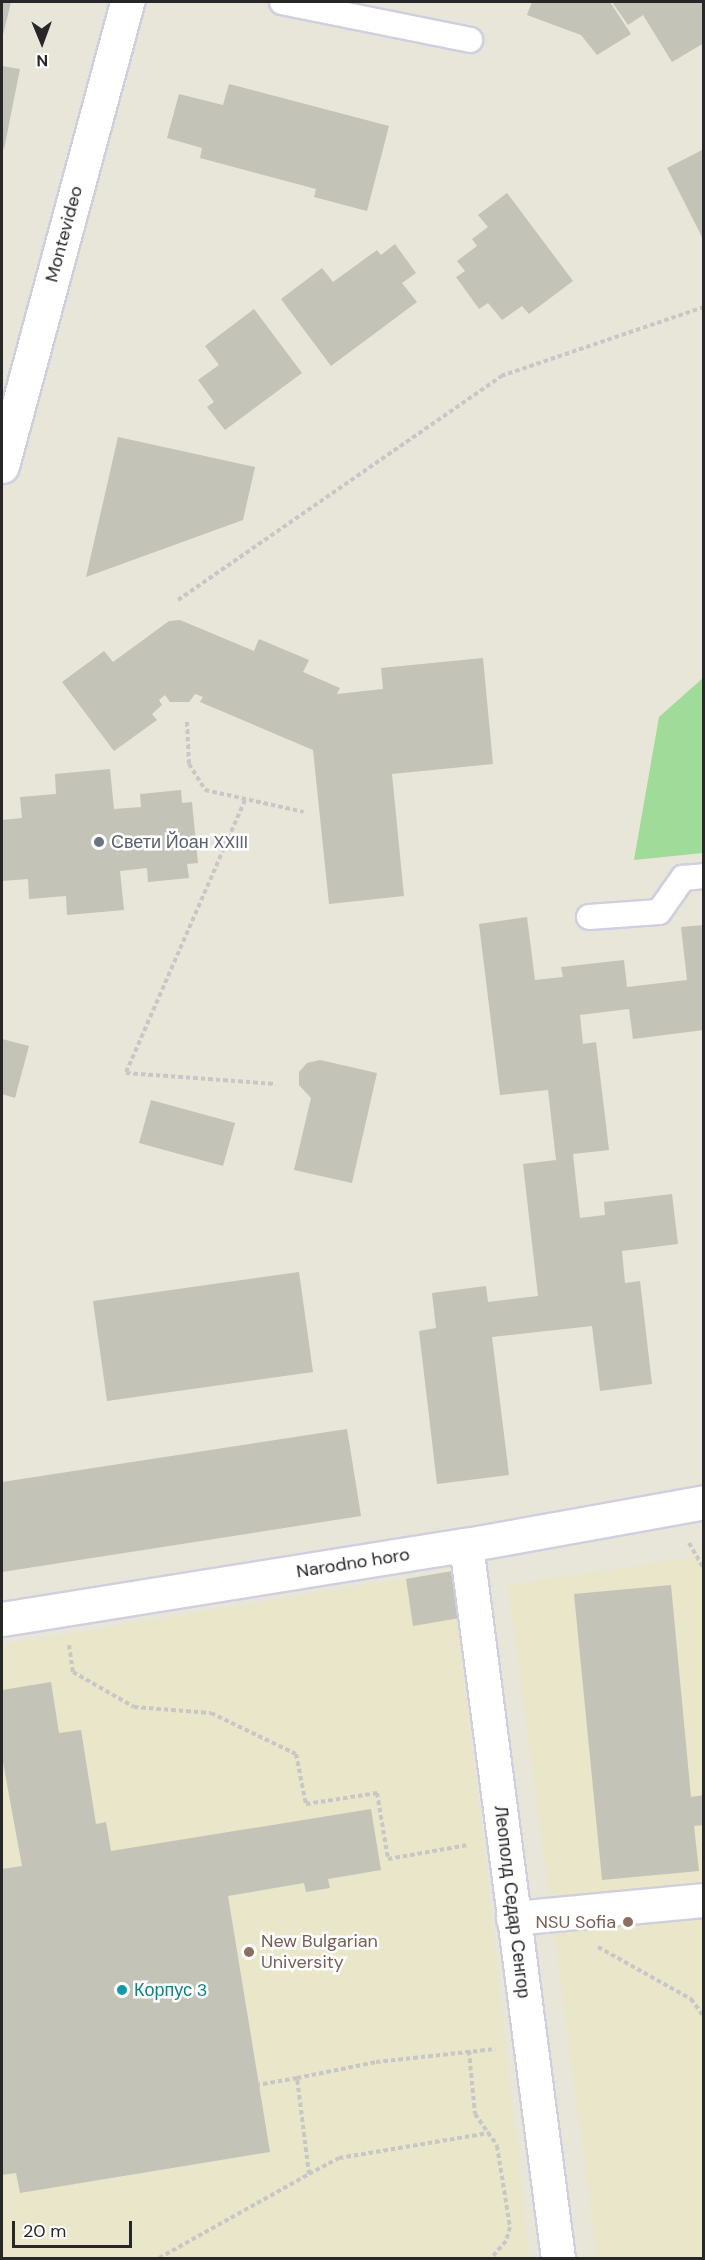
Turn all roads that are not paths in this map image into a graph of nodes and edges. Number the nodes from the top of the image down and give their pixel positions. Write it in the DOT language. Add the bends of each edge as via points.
graph roads {
  1 [pos="127,2"];
  2 [pos="282,2"];
  3 [pos="470,40"];
  4 [pos="2,466"];
  5 [pos="704,876"];
  6 [pos="589,917"];
  7 [pos="704,1502"];
  8 [pos="466,1545"];
  9 [pos="2,1619"];
  10 [pos="704,1899"];
  11 [pos="513,1918"];
  12 [pos="558,2259"];
  1 -- 4 [label="street, Montevideo"];
  2 -- 3 [label="lane"];
  5 -- 6 [label="lane" via="683,878 659,912"];
  7 -- 8 [label="street, Narodno horo"];
  8 -- 9 [label="street, Narodno horo"];
  8 -- 11 [label="street, Леополд Седар Сенгор"];
  10 -- 11 [label="street"];
  11 -- 12 [label="street, Леополд Седар Сенгор"];
}
